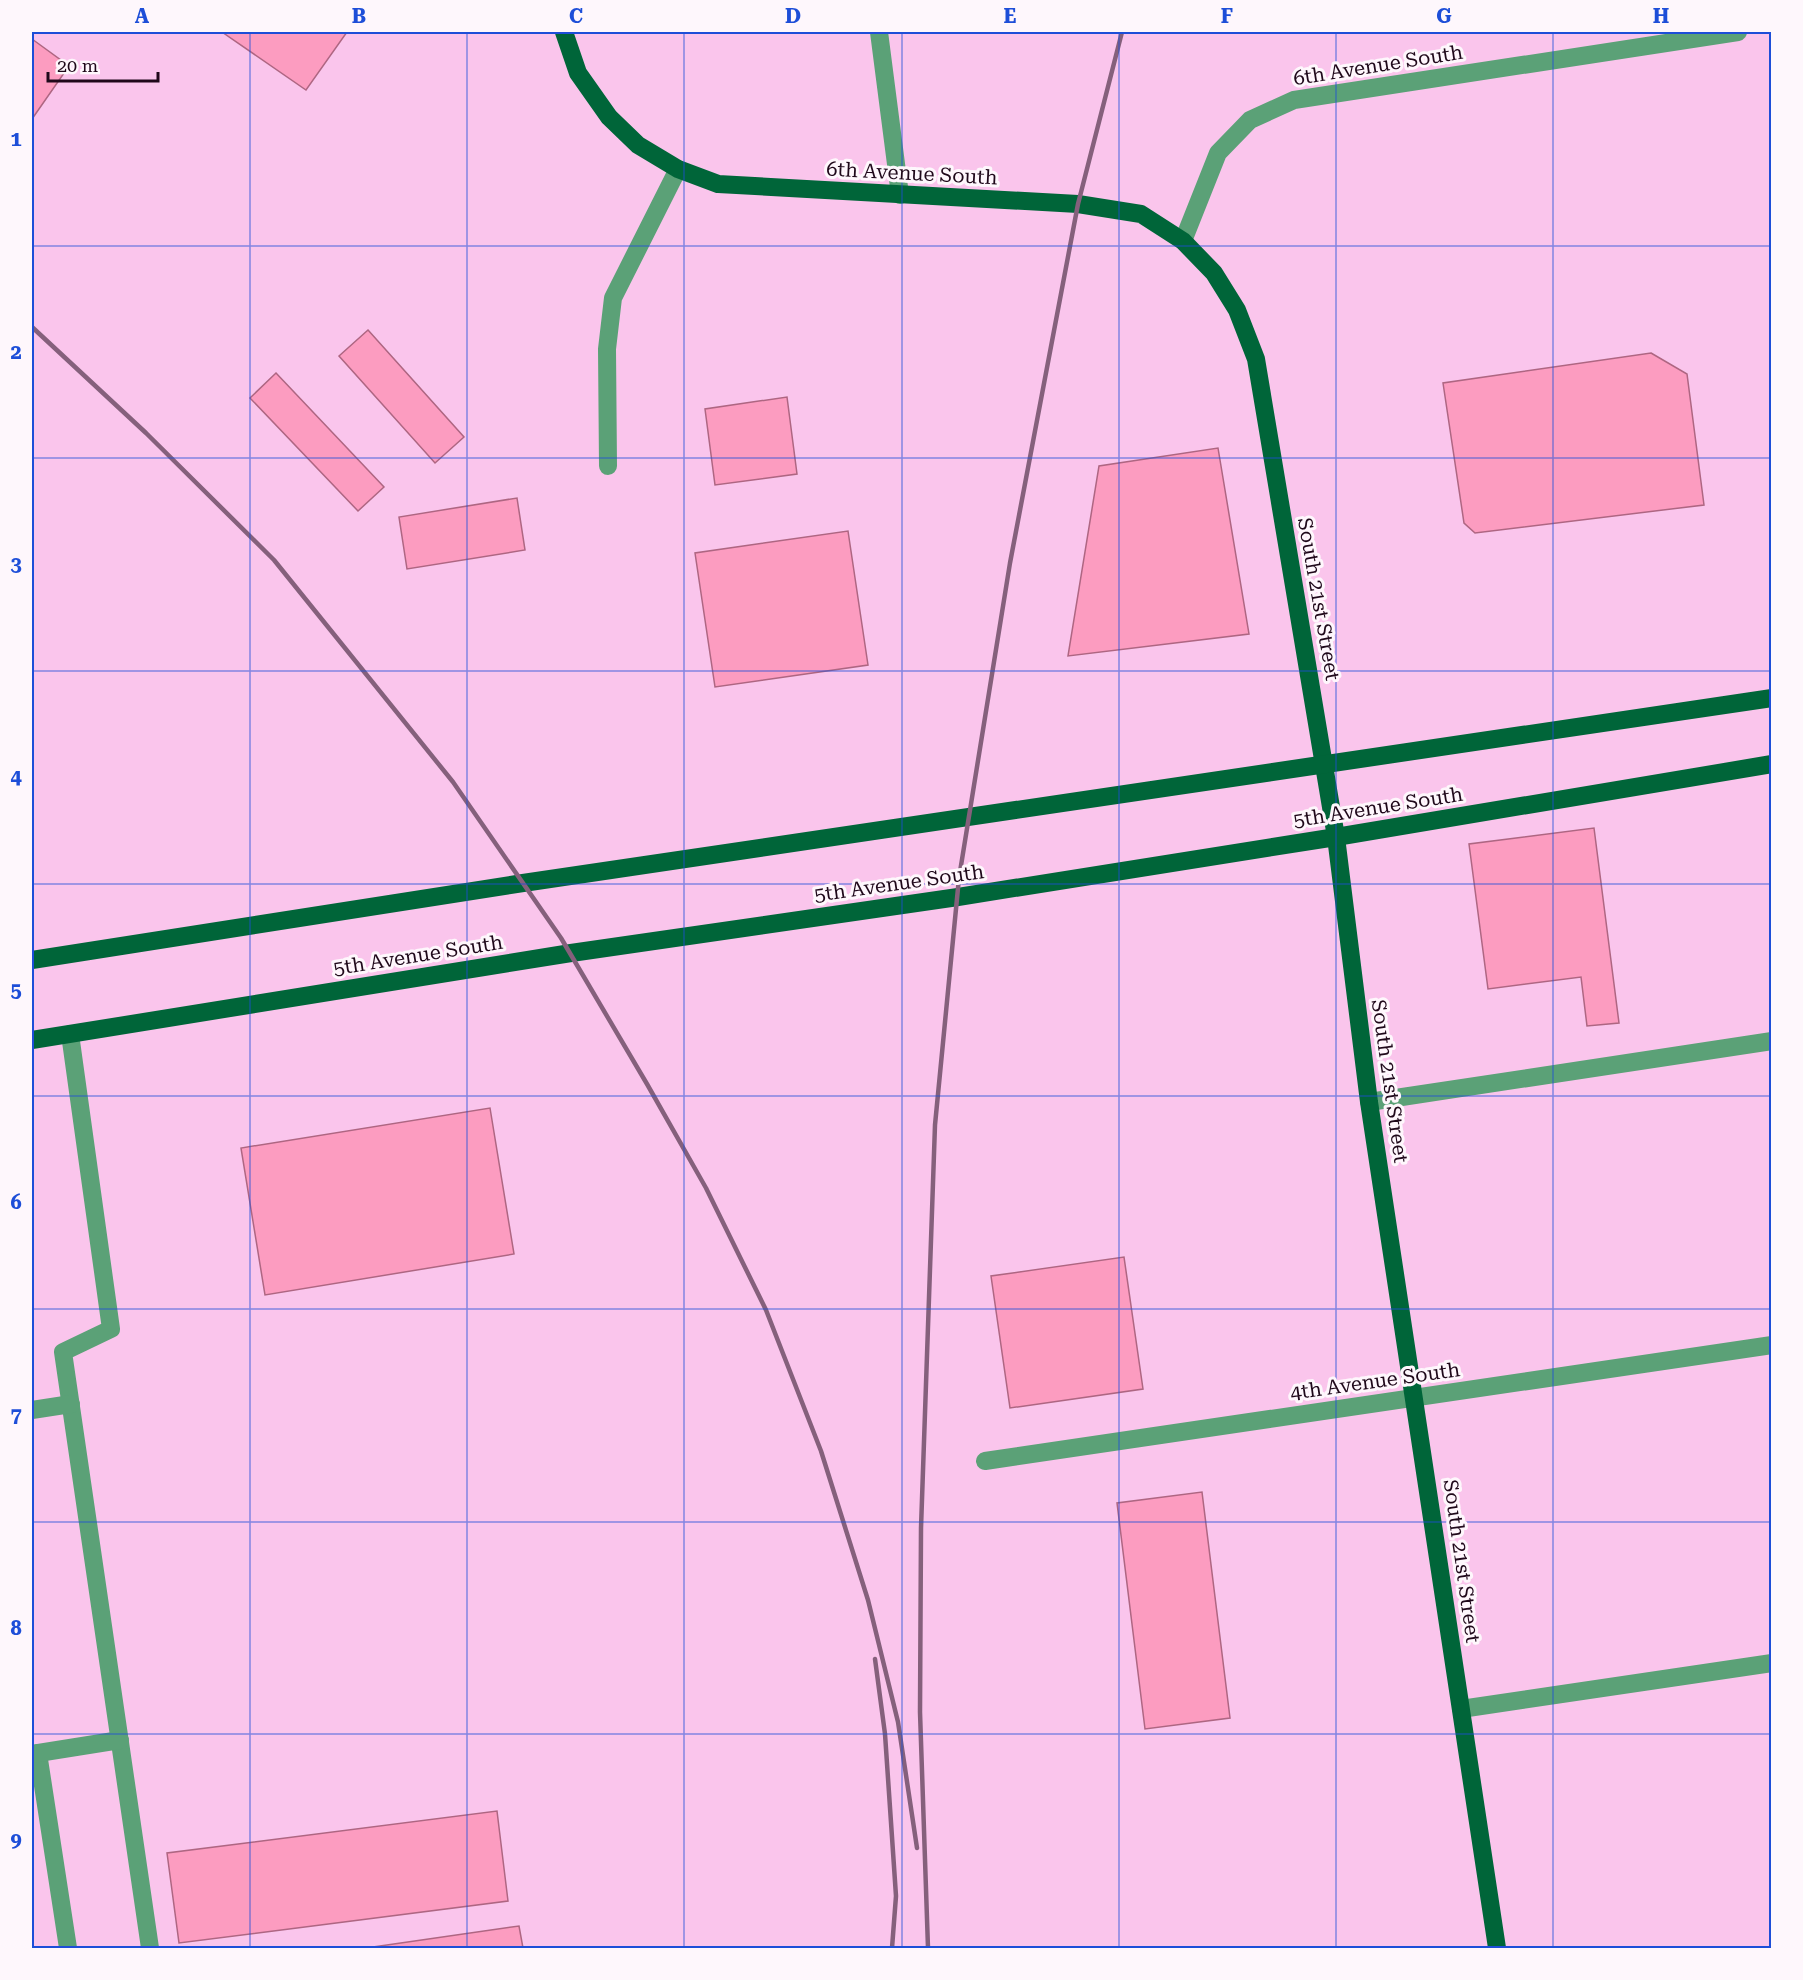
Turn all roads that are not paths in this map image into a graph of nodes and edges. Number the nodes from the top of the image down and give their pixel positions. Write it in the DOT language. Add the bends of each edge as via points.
graph roads {
  1 [pos="564,32"];
  2 [pos="879,32"];
  3 [pos="1738,32"];
  4 [pos="678,169"];
  5 [pos="900,195"];
  6 [pos="1183,241"];
  7 [pos="608,466"];
  8 [pos="1772,698"];
  9 [pos="1772,764"];
  10 [pos="1324,765"];
  11 [pos="1336,837"];
  12 [pos="32,960"];
  13 [pos="70,1034"];
  14 [pos="32,1040"];
  15 [pos="1772,1041"];
  16 [pos="1369,1102"];
  17 [pos="1772,1345"];
  18 [pos="1414,1398"];
  19 [pos="71,1404"];
  20 [pos="32,1410"];
  21 [pos="985,1461"];
  22 [pos="1772,1662"];
  23 [pos="1461,1709"];
  24 [pos="120,1740"];
  25 [pos="35,1753"];
  26 [pos="68,1948"];
  27 [pos="150,1948"];
  28 [pos="1497,1948"];
  1 -- 4 [label="main road, 6th Avenue South" via="578,73 609,117 638,145"];
  2 -- 5 [label="street"];
  3 -- 6 [label="street, 6th Avenue South" via="1294,100 1250,120 1218,153"];
  4 -- 5 [label="main road, 6th Avenue South" via="718,184"];
  4 -- 7 [label="street" via="613,298 607,349"];
  5 -- 6 [label="main road, 6th Avenue South" via="1078,204 1141,214"];
  6 -- 10 [label="main road, South 21st Street" via="1214,273 1237,310 1256,359"];
  8 -- 10 [label="main road"];
  9 -- 11 [label="main road, 5th Avenue South"];
  10 -- 11 [label="main road, South 21st Street"];
  10 -- 12 [label="main road"];
  11 -- 13 [label="main road, 5th Avenue South" via="571,953"];
  11 -- 16 [label="main road, South 21st Street"];
  13 -- 14 [label="main road, 5th Avenue South"];
  13 -- 19 [label="street" via="111,1329 63,1352"];
  15 -- 16 [label="street"];
  16 -- 18 [label="main road, South 21st Street"];
  17 -- 18 [label="street, 4th Avenue South"];
  18 -- 21 [label="street, 4th Avenue South"];
  18 -- 23 [label="main road, South 21st Street"];
  19 -- 20 [label="street"];
  19 -- 24 [label="street"];
  22 -- 23 [label="street"];
  23 -- 28 [label="main road, South 21st Street"];
  24 -- 25 [label="street"];
  24 -- 27 [label="street"];
  25 -- 26 [label="street"];
}
